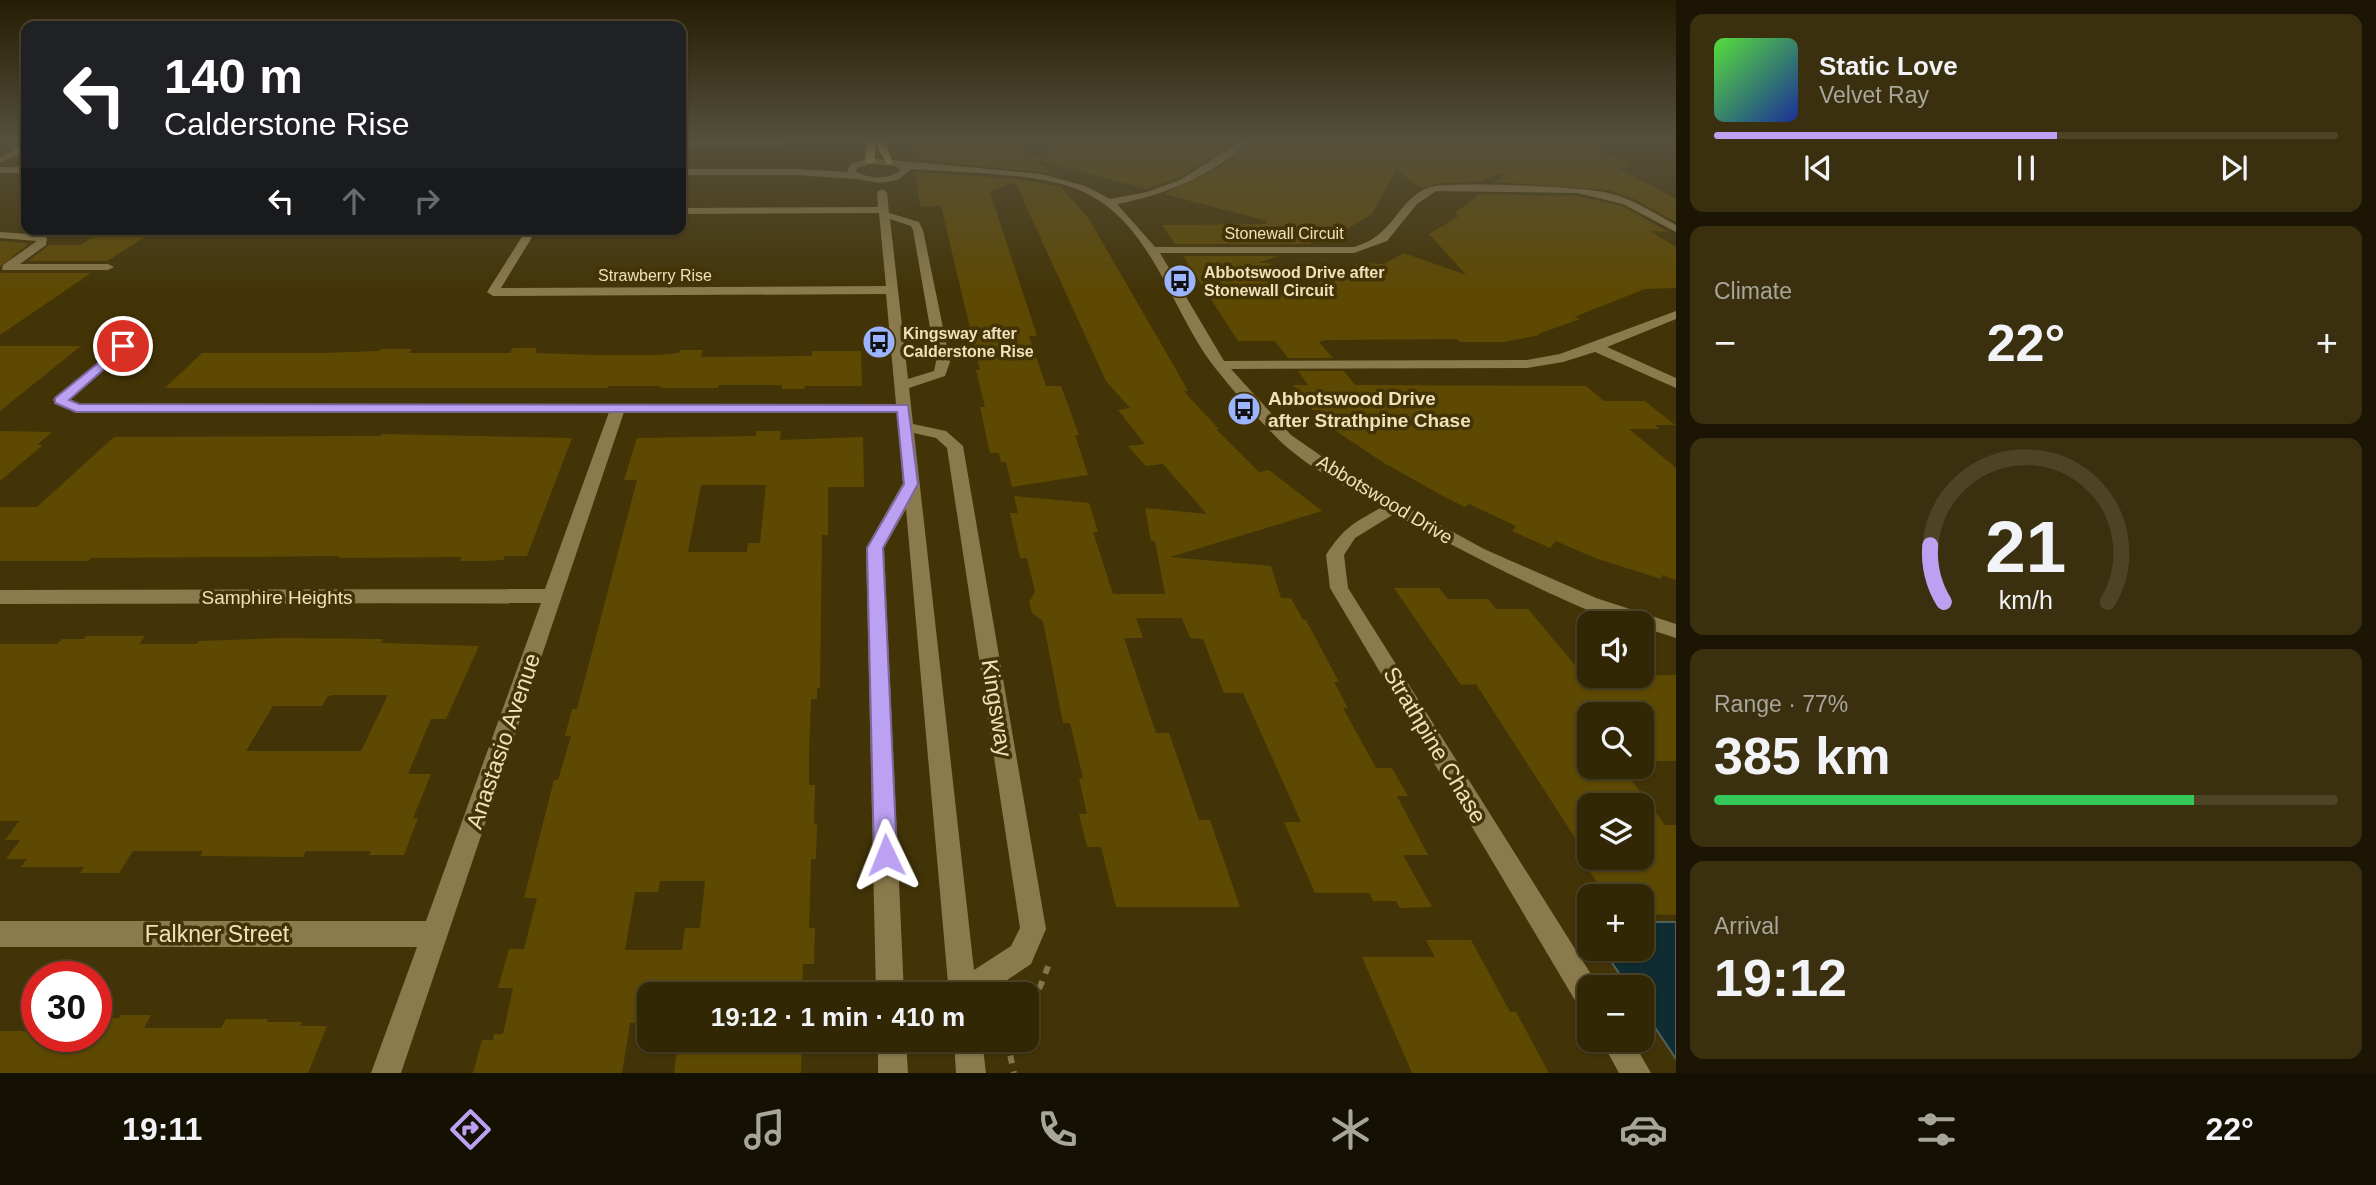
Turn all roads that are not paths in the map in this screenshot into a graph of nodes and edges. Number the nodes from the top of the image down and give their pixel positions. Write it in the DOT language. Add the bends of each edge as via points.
graph roads {
  1 [pos="871,191"];
  2 [pos="891,191"];
  3 [pos="1088,191"];
  4 [pos="1160,191"];
  5 [pos="1425,191"];
  6 [pos="1583,191"];
  7 [pos="1109,202"];
  8 [pos="883,205"];
  9 [pos="686,211"];
  10 [pos="1676,229"];
  11 [pos="0,235"];
  12 [pos="528,235"];
  13 [pos="1152,250"];
  14 [pos="108,268"];
  15 [pos="3,270"];
  16 [pos="891,290"];
  17 [pos="1676,315"];
  18 [pos="123,346"];
  19 [pos="1595,347"];
  20 [pos="1220,365"];
  21 [pos="1676,384"];
  22 [pos="901,386"];
  23 [pos="618,408"];
  24 [pos="904,418"];
  25 [pos="911,484"];
  26 [pos="1393,507"];
  27 [pos="553,596"];
  28 [pos="0,597"];
  29 [pos="1676,631"];
  30 [pos="0,934"];
  31 [pos="435,934"];
  32 [pos="1577,977"];
  33 [pos="890,982"];
  34 [pos="962,982"];
  35 [pos="980,982"];
  36 [pos="892,1052"];
  37 [pos="969,1052"];
  38 [pos="1623,1052"];
  39 [pos="386,1073"];
  40 [pos="893,1073"];
  41 [pos="971,1073"];
  42 [pos="1636,1073"];
  1 -- 8 [label="street"];
  2 -- 8 [label="street"];
  3 -- 7 [label="street, Abbotswood Drive"];
  4 -- 7 [label="street"];
  5 -- 13 [label="street, Stonewall Circuit" via="1388,236 1370,247"];
  6 -- 10 [label="street, Stonewall Circuit" via="1627,202"];
  7 -- 13 [label="street, Abbotswood Drive"];
  8 -- 9 [label="street"];
  8 -- 16 [label="street, Kingsway"];
  8 -- 22 [label="street" via="918,230 943,362 940,373"];
  11 -- 15 [label="street" via="34,236 43,243"];
  12 -- 16 [label="street, Strawberry Rise" via="493,292"];
  13 -- 20 [label="street, Abbotswood Drive"];
  14 -- 15 [label="street"];
  16 -- 22 [label="street, Kingsway"];
  17 -- 19 [label="street"];
  18 -- 23 [label="street" via="60,400 76,408"];
  19 -- 20 [label="street" via="1527,364"];
  19 -- 21 [label="street"];
  20 -- 26 [label="street, Abbotswood Drive" via="1286,438"];
  22 -- 24 [label="street, Kingsway"];
  23 -- 24 [label="street"];
  23 -- 27 [label="street, Anastasio Avenue"];
  24 -- 25 [label="street, Kingsway"];
  24 -- 35 [label="street, Kingsway" via="941,434 955,446 1033,929 1021,955"];
  25 -- 33 [label="street" via="875,548"];
  25 -- 34 [label="street, Kingsway"];
  26 -- 29 [label="street, Abbotswood Drive" via="1478,553 1589,603"];
  26 -- 32 [label="street, Strathpine Chase" via="1360,525 1342,544 1335,555 1339,588"];
  27 -- 28 [label="street, Samphire Heights"];
  27 -- 31 [label="street, Anastasio Avenue"];
  30 -- 31 [label="street, Falkner Street"];
  31 -- 39 [label="street, Anastasio Avenue"];
  36 -- 40 [label="street"];
  37 -- 41 [label="street"];
  38 -- 42 [label="street"];
}
